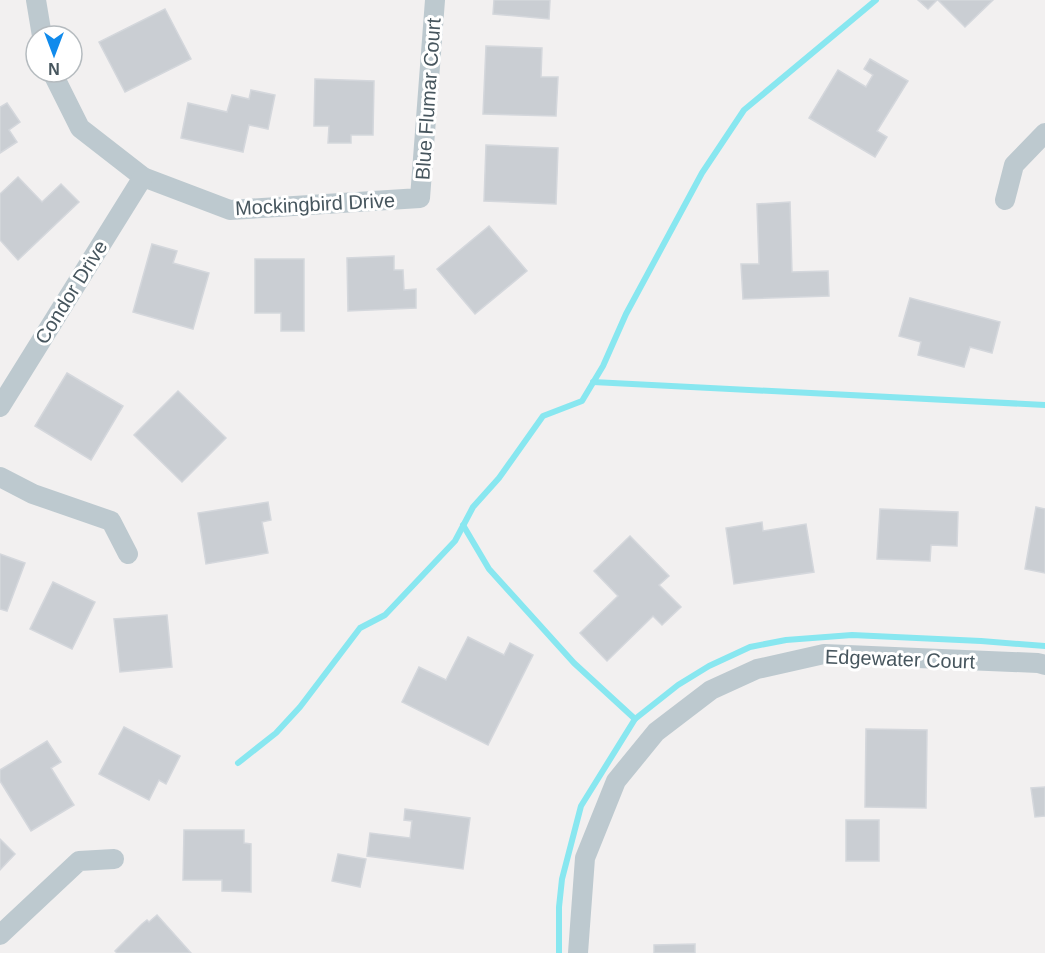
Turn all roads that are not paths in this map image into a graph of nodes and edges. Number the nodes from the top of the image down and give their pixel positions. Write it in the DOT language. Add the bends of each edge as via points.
graph roads {
  1 [pos="36,0"];
  2 [pos="435,0"];
  3 [pos="40,24"];
  4 [pos="58,84"];
  5 [pos="1045,132"];
  6 [pos="142,177"];
  7 [pos="420,198"];
  8 [pos="1005,200"];
  9 [pos="0,407"];
  10 [pos="0,477"];
  11 [pos="128,554"];
  12 [pos="1045,665"];
  13 [pos="114,859"];
  14 [pos="0,935"];
  15 [pos="578,953"];
  1 -- 3 [label="street"];
  2 -- 7 [label="street, Blue Flumar Court"];
  4 -- 6 [label="street, Mockingbird Drive" via="80,128"];
  5 -- 8 [label="street" via="1014,165"];
  6 -- 7 [label="street, Mockingbird Drive" via="230,210"];
  6 -- 9 [label="street, Condor Drive"];
  10 -- 11 [label="street" via="33,494 111,521"];
  12 -- 15 [label="street, Edgewater Court" via="824,654 757,669 711,690 656,732 616,781 585,858"];
  13 -- 14 [label="street" via="79,861"];
}
